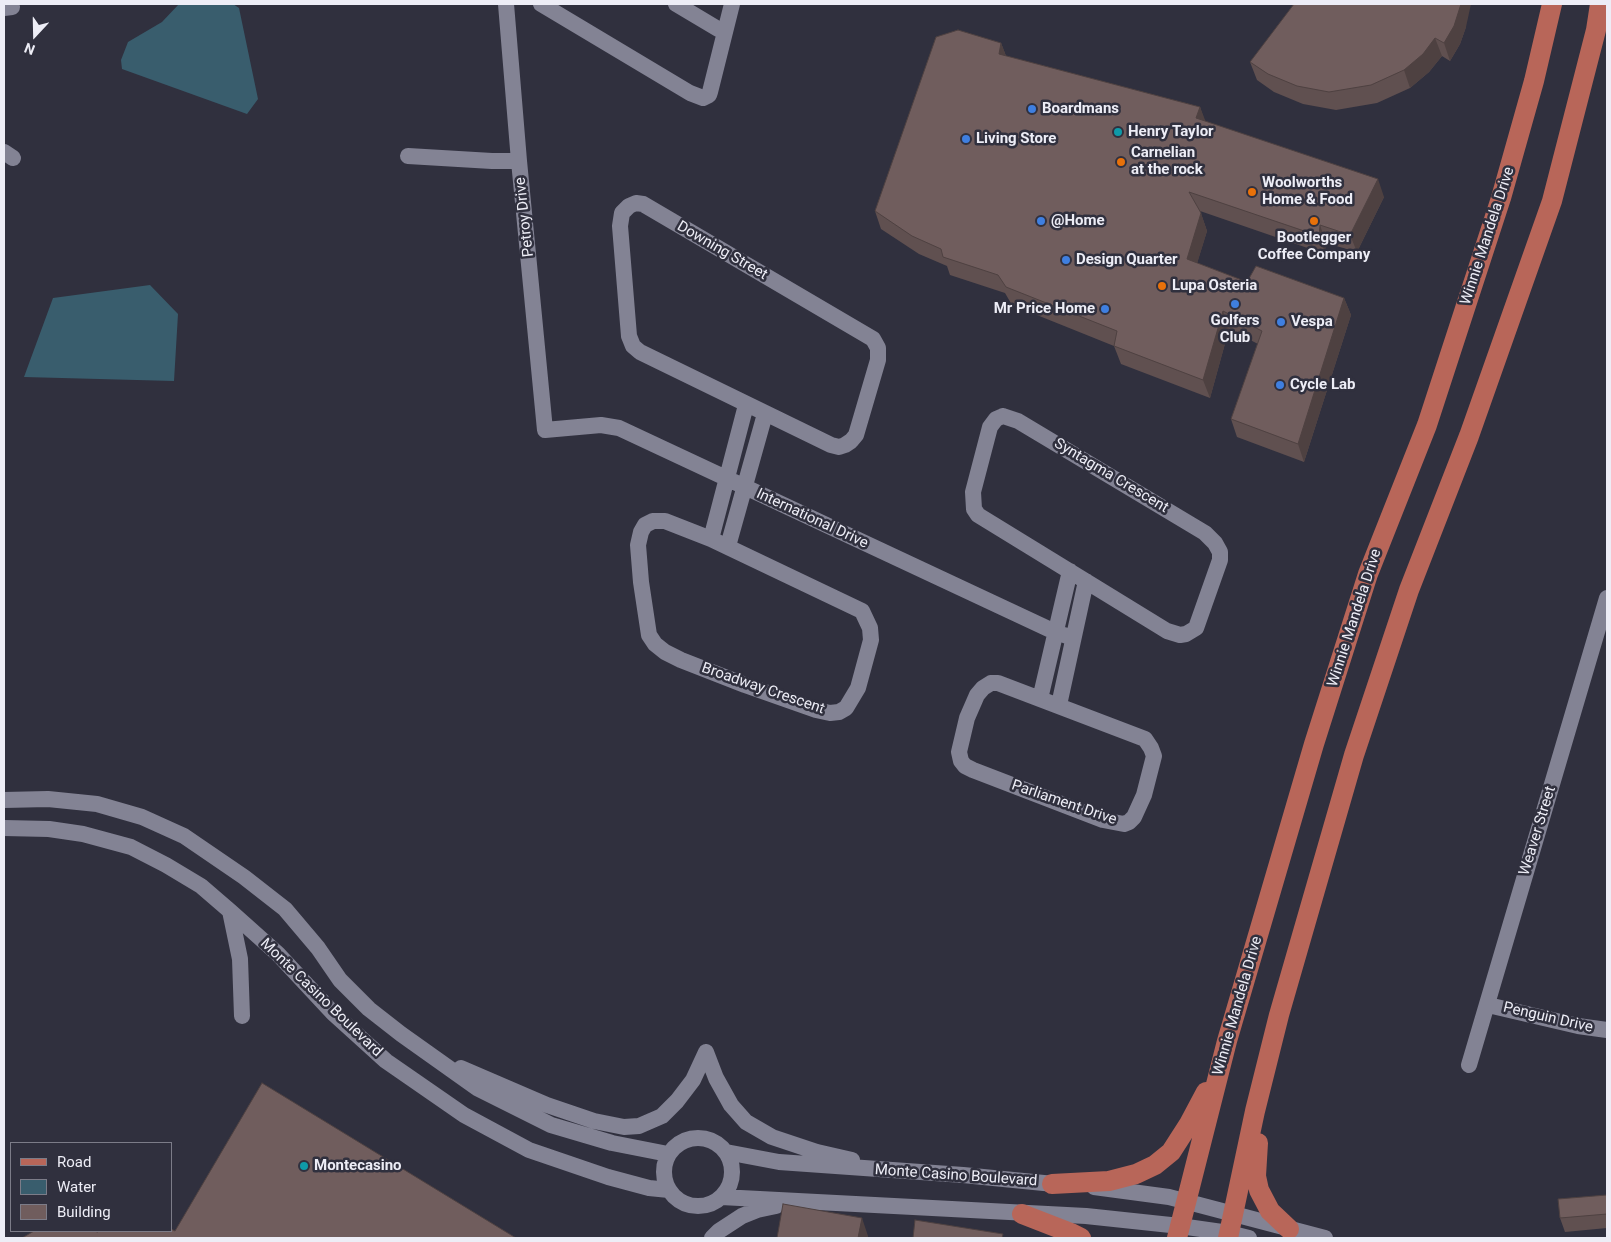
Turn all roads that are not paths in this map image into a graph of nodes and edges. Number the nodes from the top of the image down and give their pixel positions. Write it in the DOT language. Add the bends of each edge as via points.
graph roads {
  1 [pos="506,4"];
  2 [pos="541,4"];
  3 [pos="676,4"];
  4 [pos="732,4"];
  5 [pos="1541,4"];
  6 [pos="1552,4"];
  7 [pos="1600,4"];
  8 [pos="725,30"];
  9 [pos="1534,80"];
  10 [pos="408,156"];
  11 [pos="519,161"];
  12 [pos="746,405"];
  13 [pos="765,414"];
  14 [pos="545,430"];
  15 [pos="727,480"];
  16 [pos="744,487"];
  17 [pos="711,539"];
  18 [pos="728,546"];
  19 [pos="1070,571"];
  20 [pos="1086,581"];
  21 [pos="1607,598"];
  22 [pos="1055,632"];
  23 [pos="1073,638"];
  24 [pos="1040,699"];
  25 [pos="1059,705"];
  26 [pos="4,800"];
  27 [pos="4,828"];
  28 [pos="230,911"];
  29 [pos="1488,1005"];
  30 [pos="242,1016"];
  31 [pos="1607,1030"];
  32 [pos="1227,1041"];
  33 [pos="433,1057"];
  34 [pos="1469,1065"];
  35 [pos="1255,1111"];
  36 [pos="726,1152"];
  37 [pos="668,1154"];
  38 [pos="892,1171"];
  39 [pos="1052,1184"];
  40 [pos="669,1190"];
  41 [pos="721,1198"];
  42 [pos="810,1201"];
  43 [pos="1186,1202"];
  44 [pos="1022,1214"];
  45 [pos="1230,1229"];
  46 [pos="1289,1229"];
  47 [pos="1178,1232"];
  48 [pos="712,1238"];
  49 [pos="1081,1238"];
  50 [pos="1249,1238"];
  51 [pos="1325,1238"];
  1 -- 11 [label="street, Petroy Drive"];
  2 -- 8 [label="street" via="703,98 710,92"];
  3 -- 8 [label="street"];
  4 -- 8 [label="street"];
  5 -- 9 [label="main road"];
  6 -- 9 [label="main road, Winnie Mandela Drive"];
  7 -- 35 [label="main road" via="1552,201 1469,436 1409,590 1354,755 1279,1015"];
  9 -- 32 [label="main road, Winnie Mandela Drive" via="1501,198 1427,424 1368,574 1314,744"];
  10 -- 11 [label="street"];
  11 -- 14 [label="street, Petroy Drive"];
  12 -- 13 [label="street, Downing Street"];
  12 -- 13 [label="street, Downing Street" via="633,346 629,336 620,226 622,212 629,206 643,204 873,338 878,348 878,360 856,435 851,441 839,447 831,445"];
  12 -- 15 [label="street"];
  13 -- 16 [label="street"];
  14 -- 15 [label="street, International Drive" via="601,425 619,428"];
  15 -- 16 [label="street, International Drive"];
  15 -- 17 [label="street"];
  16 -- 18 [label="street"];
  16 -- 22 [label="street, International Drive"];
  17 -- 18 [label="street, Broadway Crescent"];
  17 -- 18 [label="street, Broadway Crescent" via="665,521 653,521 640,532 640,582 649,635 655,644 681,660 816,710 830,713 846,708 858,688 871,640 870,628 862,611"];
  19 -- 20 [label="street, Syntagma Crescent"];
  19 -- 20 [label="street, Syntagma Crescent" via="986,521 974,509 973,492 990,427 996,419 1003,416 1018,420 1205,533 1220,552 1200,622 1186,634 1167,631"];
  19 -- 22 [label="street"];
  20 -- 23 [label="street"];
  21 -- 29 [label="street, Weaver Street"];
  22 -- 23 [label="street, International Drive"];
  22 -- 24 [label="street"];
  23 -- 25 [label="street"];
  24 -- 25 [label="street, Parliament Drive"];
  24 -- 25 [label="street, Parliament Drive" via="998,682 983,688 967,718 959,752 961,761 973,770 1103,820 1129,822 1144,796 1154,756 1146,739"];
  26 -- 33 [label="street, Monte Casino Boulevard" via="48,799 97,804 142,817 184,836 244,876 285,909 340,980 369,1009"];
  27 -- 28 [label="street, Monte Casino Boulevard" via="83,834 131,847 201,886"];
  28 -- 30 [label="street" via="240,959"];
  28 -- 40 [label="street, Monte Casino Boulevard" via="386,1061 464,1115 529,1150 608,1177"];
  29 -- 31 [label="street, Penguin Drive"];
  29 -- 34 [label="street, Weaver Street"];
  32 -- 39 [label="main road" via="1207,1090 1171,1152 1136,1174 1109,1181"];
  32 -- 43 [label="main road, Winnie Mandela Drive"];
  33 -- 37 [label="street, Monte Casino Boulevard" via="477,1088 551,1125 612,1143"];
  33 -- 38 [label="street" via="547,1105 624,1127 640,1126 662,1116 692,1080 706,1052 731,1105 746,1122 772,1138"];
  35 -- 45 [label="main road"];
  35 -- 46 [label="main road" via="1259,1190 1270,1211"];
  36 -- 37 [label="street" via="707,1139 695,1138 685,1140"];
  36 -- 38 [label="street, Monte Casino Boulevard" via="779,1162"];
  36 -- 41 [label="street" via="732,1180"];
  37 -- 40 [label="street" via="663,1169"];
  38 -- 39 [label="street, Monte Casino Boulevard"];
  39 -- 43 [label="street, Monte Casino Boulevard" via="1149,1194"];
  40 -- 41 [label="street" via="680,1202 696,1207 712,1204"];
  41 -- 42 [label="street"];
  42 -- 44 [label="street"];
  42 -- 48 [label="street" via="757,1210 730,1223"];
  43 -- 45 [label="street, Monte Casino Boulevard"];
  43 -- 47 [label="main road, Winnie Mandela Drive"];
  44 -- 47 [label="street" via="1086,1216"];
  44 -- 49 [label="main road"];
  45 -- 46 [label="street"];
  45 -- 47 [label="street"];
  45 -- 50 [label="street"];
  46 -- 51 [label="street"];
}
